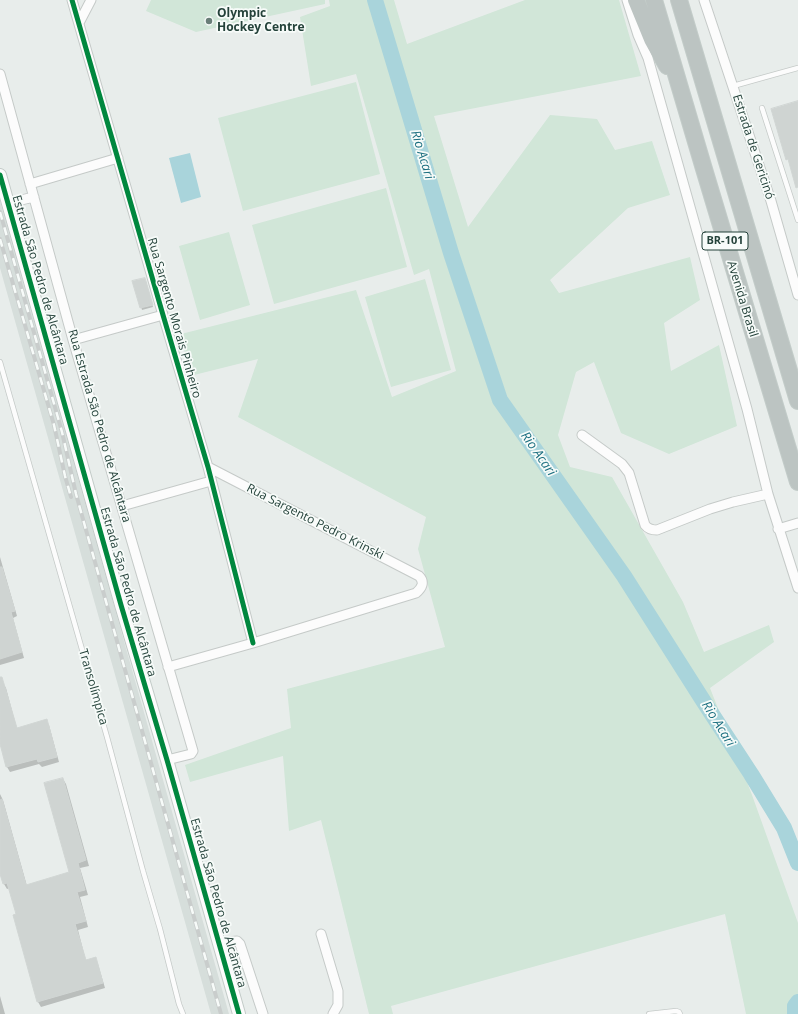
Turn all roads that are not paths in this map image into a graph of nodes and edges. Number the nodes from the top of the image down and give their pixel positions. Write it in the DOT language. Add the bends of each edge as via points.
graph roads {
  1 [pos="72,0"];
  2 [pos="91,0"];
  3 [pos="627,0"];
  4 [pos="636,0"];
  5 [pos="654,0"];
  6 [pos="679,0"];
  7 [pos="704,0"];
  8 [pos="79,23"];
  9 [pos="798,68"];
  10 [pos="0,74"];
  11 [pos="679,86"];
  12 [pos="732,86"];
  13 [pos="762,108"];
  14 [pos="118,158"];
  15 [pos="0,175"];
  16 [pos="30,184"];
  17 [pos="34,197"];
  18 [pos="8,203"];
  19 [pos="798,220"];
  20 [pos="798,295"];
  21 [pos="163,315"];
  22 [pos="73,340"];
  23 [pos="0,362"];
  24 [pos="798,401"];
  25 [pos="582,435"];
  26 [pos="208,467"];
  27 [pos="211,481"];
  28 [pos="798,482"];
  29 [pos="768,494"];
  30 [pos="122,506"];
  31 [pos="798,522"];
  32 [pos="778,529"];
  33 [pos="798,588"];
  34 [pos="252,643"];
  35 [pos="168,667"];
  36 [pos="167,760"];
  37 [pos="321,934"];
  38 [pos="219,943"];
  39 [pos="182,1014"];
  40 [pos="238,1014"];
  41 [pos="264,1014"];
  42 [pos="333,1014"];
  43 [pos="649,1014"];
  44 [pos="680,1014"];
  1 -- 8 [label="street, Rua Sargento Morais Pinheiro"];
  2 -- 8 [label="street"];
  3 -- 29 [label="street" via="648,58 747,409"];
  4 -- 11 [label="highway" via="652,39"];
  5 -- 11 [label="highway, Avenida Brasil / BR-101"];
  6 -- 24 [label="highway, Avenida Brasil / BR-101"];
  7 -- 12 [label="street, Estrada de Gericinó"];
  8 -- 14 [label="street, Rua Sargento Morais Pinheiro"];
  9 -- 12 [label="lane"];
  10 -- 16 [label="street, Rua Estrada São Pedro de Alcântara"];
  11 -- 28 [label="highway, Avenida Brasil / BR-101"];
  12 -- 20 [label="street, Estrada de Gericinó" via="771,201"];
  13 -- 19 [label="lane"];
  14 -- 16 [label="street"];
  14 -- 21 [label="street, Rua Sargento Morais Pinheiro"];
  15 -- 18 [label="street, Estrada São Pedro de Alcântara"];
  16 -- 17 [label="street, Rua Estrada São Pedro de Alcântara"];
  17 -- 18 [label="street"];
  17 -- 22 [label="street, Rua Estrada São Pedro de Alcântara"];
  18 -- 36 [label="street, Estrada São Pedro de Alcântara"];
  21 -- 22 [label="street"];
  21 -- 26 [label="street, Rua Sargento Morais Pinheiro"];
  22 -- 30 [label="street, Rua Estrada São Pedro de Alcântara"];
  23 -- 39 [label="lane, Transolímpica" via="107,737"];
  25 -- 29 [label="street" via="622,464 629,473 645,525 651,530 722,506"];
  26 -- 27 [label="street, Rua Sargento Morais Pinheiro"];
  26 -- 34 [label="street, Rua Sargento Pedro Krinski" via="422,579 420,590 416,593"];
  27 -- 30 [label="street"];
  27 -- 34 [label="street, Rua Sargento Morais Pinheiro"];
  29 -- 32 [label="street"];
  30 -- 35 [label="street, Rua Estrada São Pedro de Alcântara"];
  31 -- 32 [label="street"];
  32 -- 33 [label="street"];
  34 -- 35 [label="street"];
  35 -- 36 [label="street, Rua Estrada São Pedro de Alcântara" via="193,751 191,754"];
  36 -- 38 [label="street, Estrada São Pedro de Alcântara"];
  37 -- 42 [label="street" via="338,991 338,1005"];
  38 -- 40 [label="street, Estrada São Pedro de Alcântara"];
  38 -- 41 [label="street" via="237,941 240,944"];
  43 -- 44 [label="lane" via="676,1011"];
}
